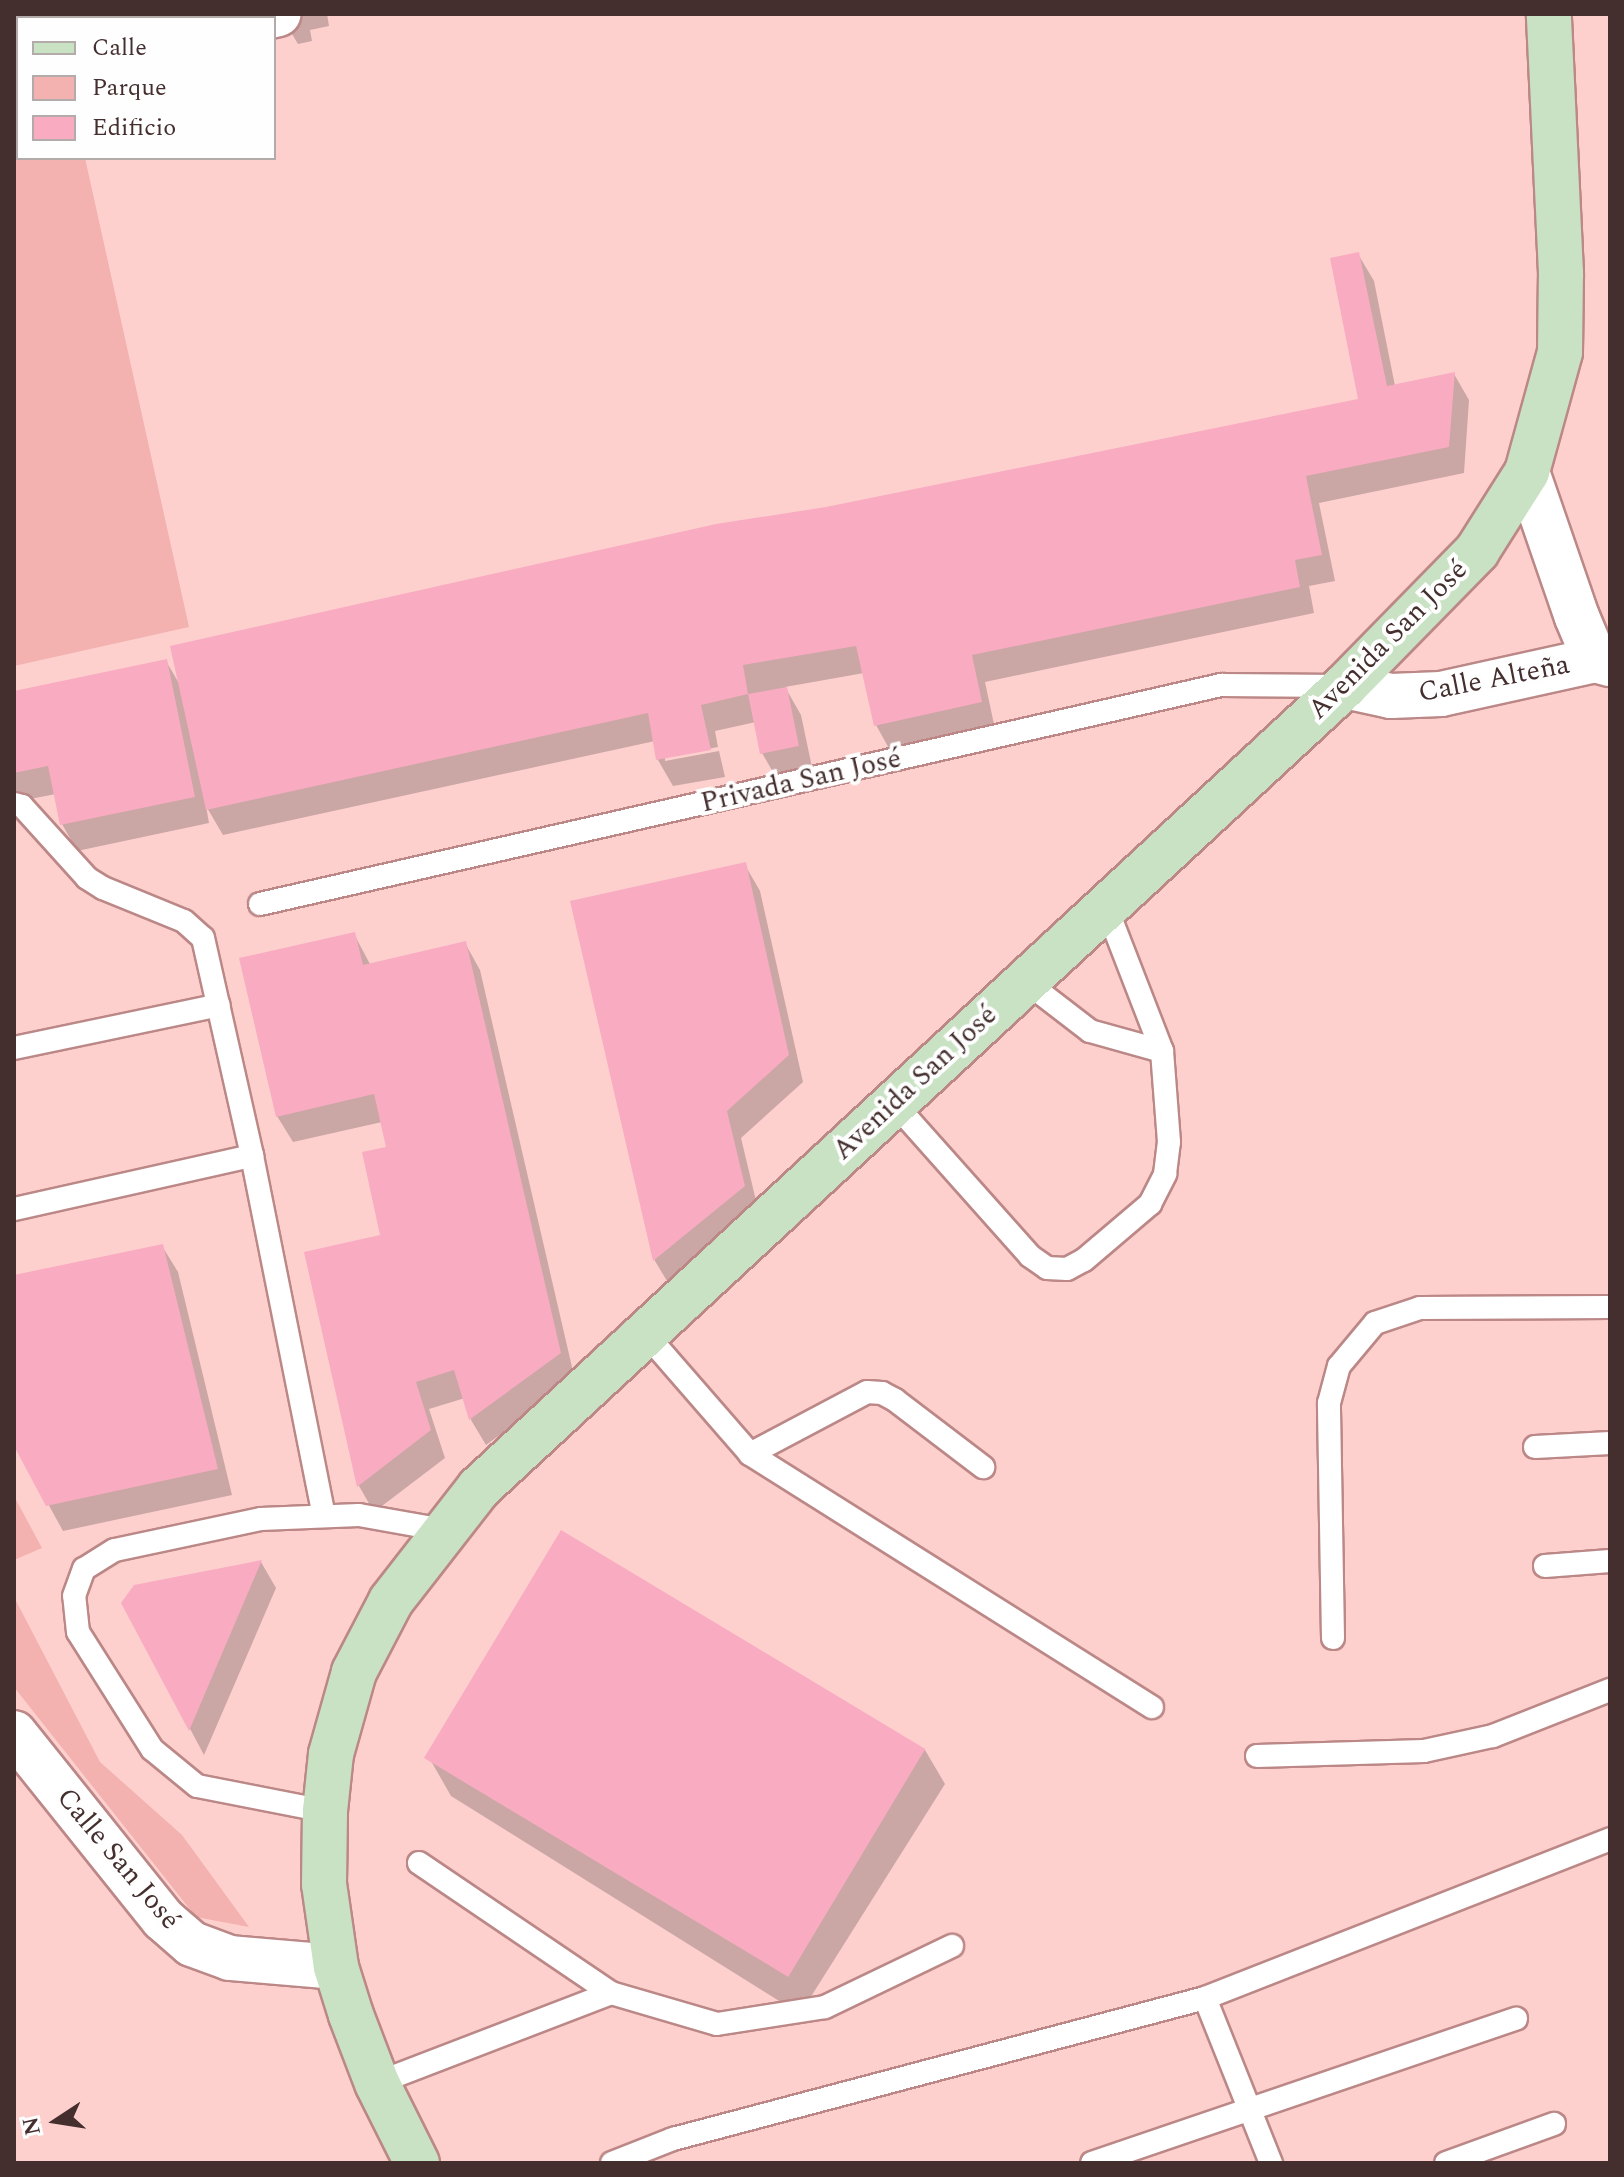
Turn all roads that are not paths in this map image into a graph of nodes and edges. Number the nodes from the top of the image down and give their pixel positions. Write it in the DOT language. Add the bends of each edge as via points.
graph roads {
  1 [pos="1549,14"];
  2 [pos="1527,472"];
  3 [pos="1603,662"];
  4 [pos="1345,686"];
  5 [pos="14,804"];
  6 [pos="260,904"];
  7 [pos="1107,909"];
  8 [pos="1025,981"];
  9 [pos="219,1005"];
  10 [pos="14,1048"];
  11 [pos="1162,1051"];
  12 [pos="893,1102"];
  13 [pos="252,1156"];
  14 [pos="14,1209"];
  15 [pos="1610,1307"];
  16 [pos="645,1333"];
  17 [pos="1610,1443"];
  18 [pos="1535,1447"];
  19 [pos="750,1454"];
  20 [pos="983,1467"];
  21 [pos="324,1516"];
  22 [pos="443,1530"];
  23 [pos="1610,1561"];
  24 [pos="1545,1566"];
  25 [pos="1333,1638"];
  26 [pos="1610,1690"];
  27 [pos="1152,1707"];
  28 [pos="14,1733"];
  29 [pos="1257,1756"];
  30 [pos="325,1811"];
  31 [pos="1610,1839"];
  32 [pos="419,1863"];
  33 [pos="952,1946"];
  34 [pos="336,1967"];
  35 [pos="611,1993"];
  36 [pos="1205,1998"];
  37 [pos="1516,2019"];
  38 [pos="377,2083"];
  39 [pos="1250,2111"];
  40 [pos="1554,2124"];
  41 [pos="417,2163"];
  42 [pos="612,2163"];
  43 [pos="1092,2163"];
  44 [pos="1271,2163"];
  45 [pos="1446,2163"];
  1 -- 2 [label="main road, Avenida San José" via="1560,352"];
  2 -- 3 [label="street, Calle Alteña" via="1577,617"];
  2 -- 4 [label="main road, Avenida San José" via="1477,551"];
  3 -- 4 [label="street, Calle Alteña" via="1441,694 1391,696"];
  4 -- 6 [label="lane, Privada San José" via="1221,685"];
  4 -- 7 [label="main road, Avenida San José"];
  5 -- 9 [label="lane" via="22,806 87,878 195,928 207,950"];
  7 -- 8 [label="main road, Avenida San José"];
  7 -- 11 [label="lane"];
  8 -- 11 [label="lane" via="1090,1031"];
  8 -- 12 [label="main road, Avenida San José"];
  9 -- 10 [label="lane"];
  9 -- 13 [label="lane"];
  11 -- 12 [label="lane" via="1169,1142 1165,1174 1150,1204 1067,1269 1047,1268 1030,1256"];
  12 -- 16 [label="main road, Avenida San José"];
  13 -- 14 [label="lane"];
  13 -- 21 [label="lane"];
  15 -- 25 [label="lane" via="1420,1308 1375,1323 1339,1366 1329,1403"];
  16 -- 19 [label="lane"];
  16 -- 22 [label="main road, Avenida San José" via="479,1488"];
  17 -- 18 [label="lane"];
  19 -- 20 [label="lane" via="867,1392 895,1400"];
  19 -- 27 [label="lane"];
  21 -- 22 [label="lane" via="359,1515"];
  21 -- 30 [label="lane" via="261,1519 115,1550 84,1569 74,1596 78,1632 152,1749 197,1786"];
  22 -- 30 [label="main road, Avenida San José" via="391,1601 354,1672 331,1754"];
  23 -- 24 [label="lane"];
  26 -- 29 [label="lane" via="1493,1736 1424,1751"];
  28 -- 34 [label="street, Calle San José" via="163,1919 192,1944 230,1958"];
  30 -- 34 [label="main road, Avenida San José" via="324,1884"];
  31 -- 36 [label="lane"];
  32 -- 35 [label="lane"];
  33 -- 35 [label="lane" via="825,2007 717,2024"];
  34 -- 38 [label="main road, Avenida San José"];
  35 -- 38 [label="lane"];
  36 -- 39 [label="lane"];
  36 -- 42 [label="lane" via="673,2139"];
  37 -- 39 [label="lane"];
  38 -- 41 [label="main road, Avenida San José"];
  39 -- 43 [label="lane"];
  39 -- 44 [label="lane"];
  40 -- 45 [label="lane"];
}
